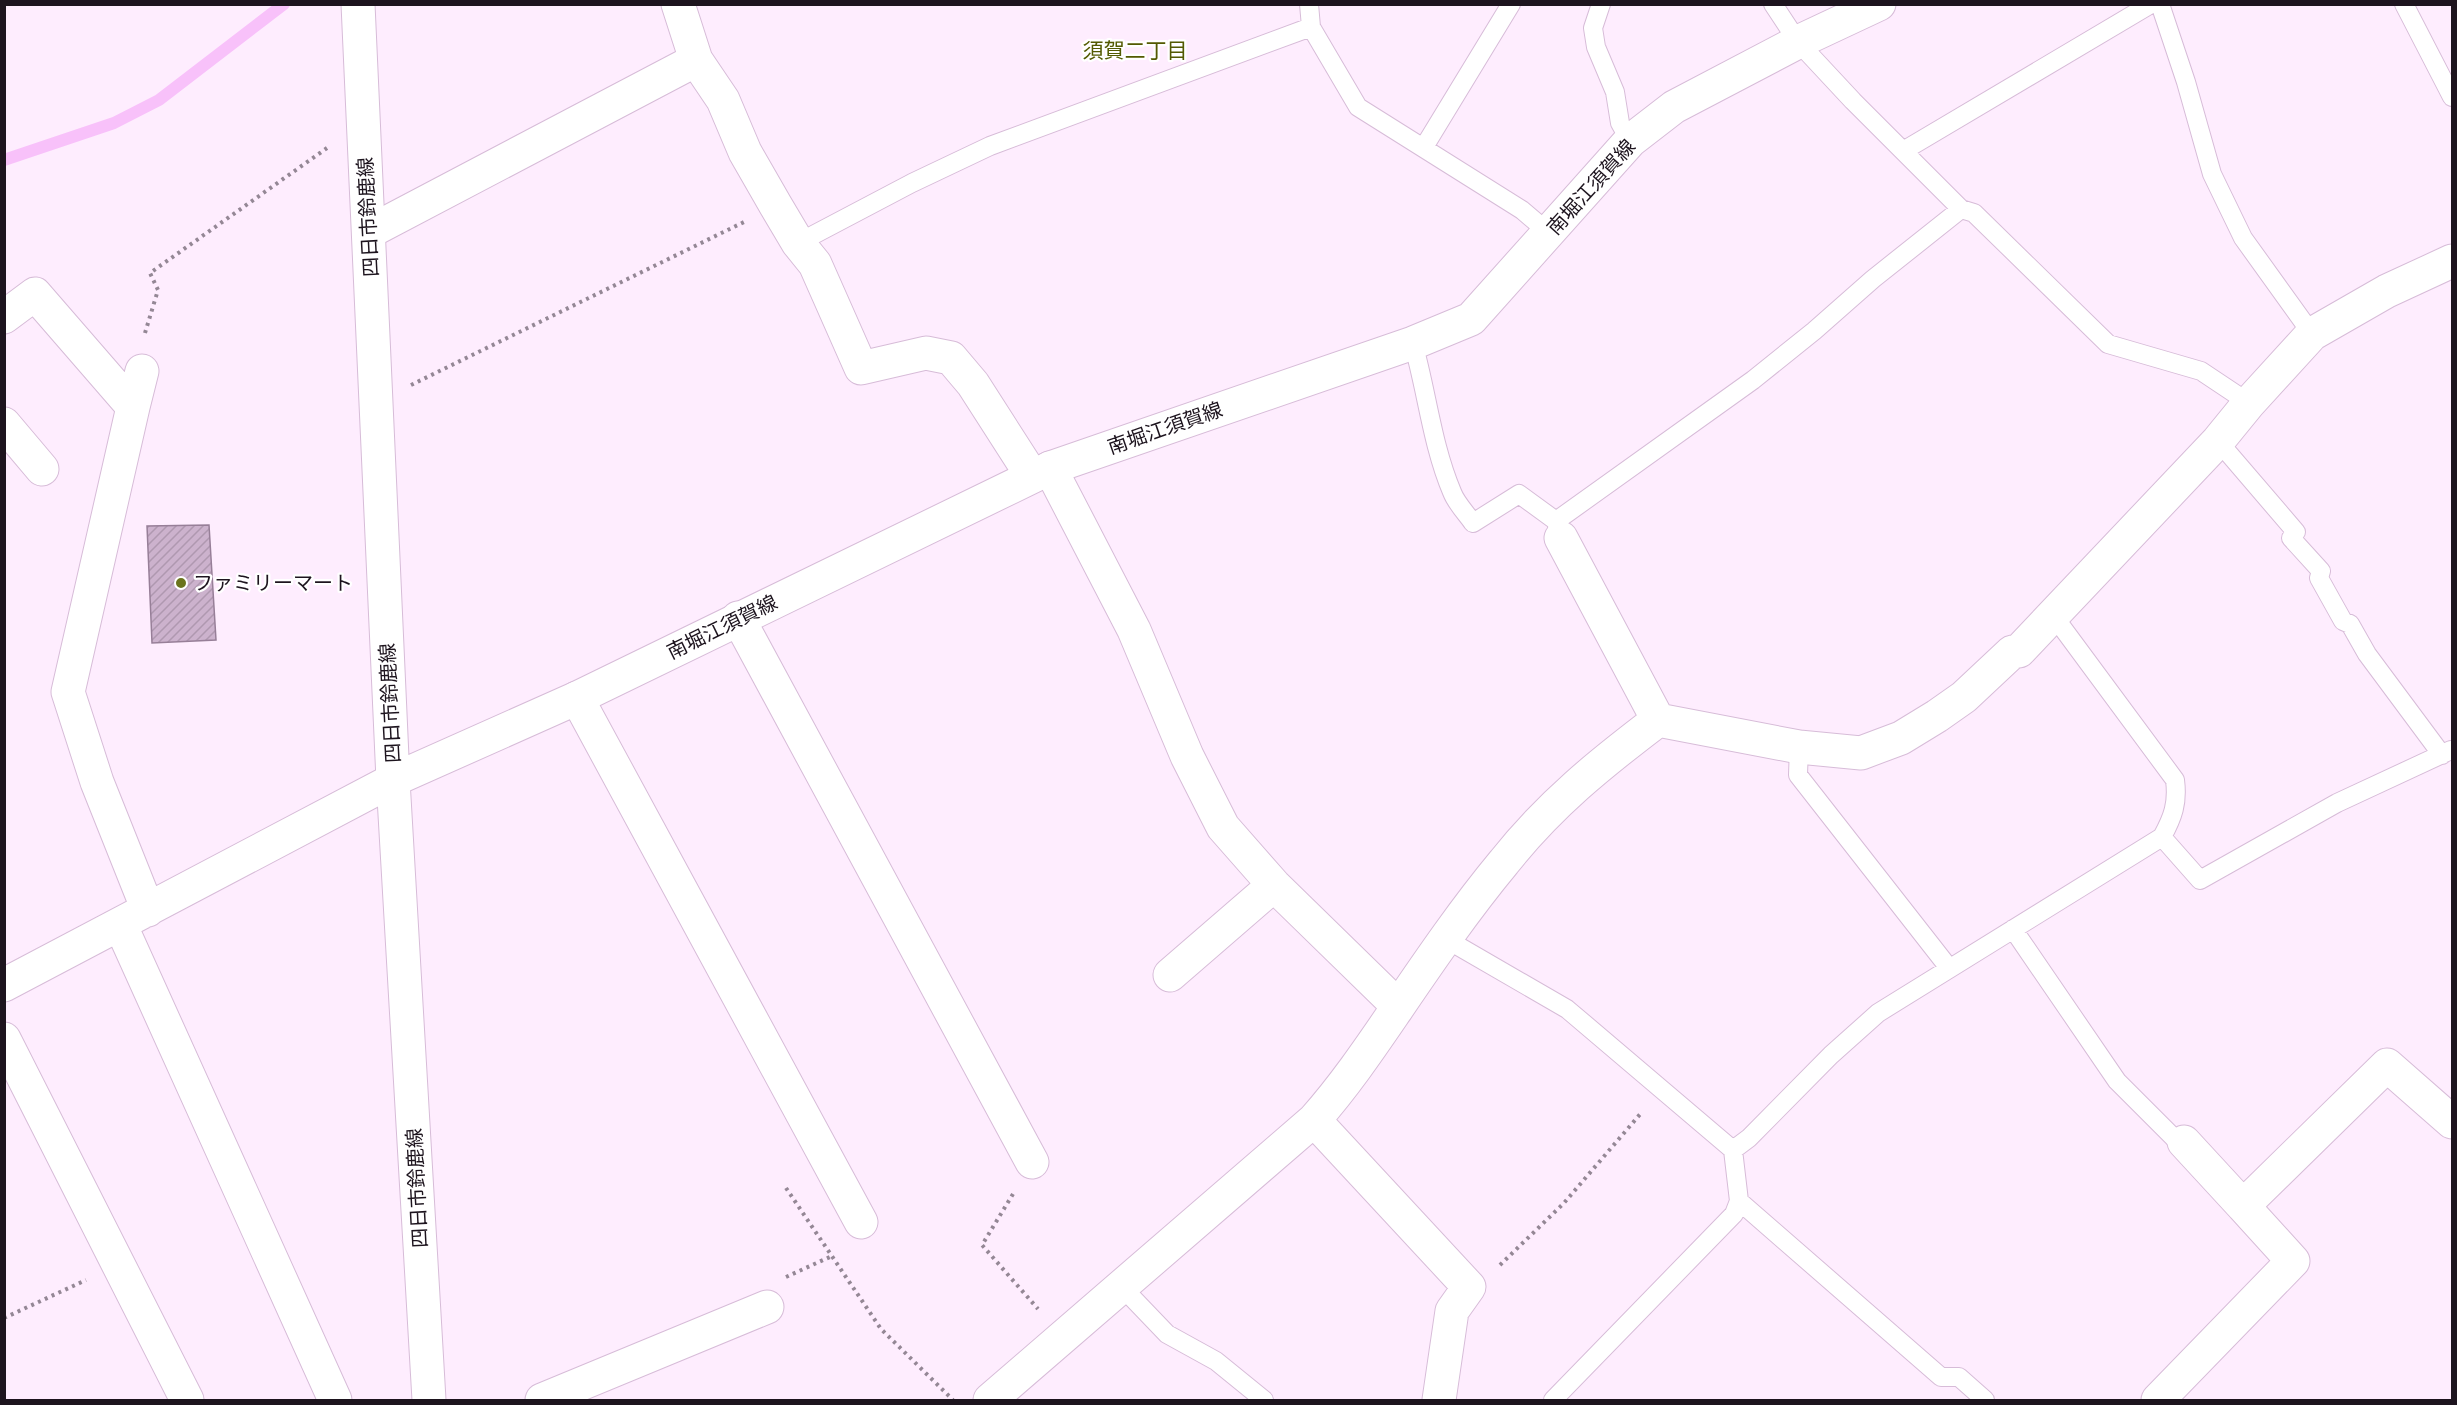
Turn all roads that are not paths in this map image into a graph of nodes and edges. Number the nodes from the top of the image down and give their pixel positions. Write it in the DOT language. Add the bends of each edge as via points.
graph roads {
  1 [pos="358,4"];
  2 [pos="678,4"];
  3 [pos="1309,4"];
  4 [pos="1511,4"];
  5 [pos="1601,4"];
  6 [pos="1773,4"];
  7 [pos="1879,4"];
  8 [pos="2151,4"];
  9 [pos="2160,4"];
  10 [pos="2404,4"];
  11 [pos="1311,27"];
  12 [pos="1798,42"];
  13 [pos="696,60"];
  14 [pos="2452,97"];
  15 [pos="1630,141"];
  16 [pos="1424,147"];
  17 [pos="1903,152"];
  18 [pos="1961,209"];
  19 [pos="369,232"];
  20 [pos="1549,233"];
  21 [pos="798,243"];
  22 [pos="2452,261"];
  23 [pos="4,317"];
  24 [pos="2312,334"];
  25 [pos="1413,343"];
  26 [pos="142,371"];
  27 [pos="2249,403"];
  28 [pos="133,407"];
  29 [pos="4,424"];
  30 [pos="2218,441"];
  31 [pos="42,469"];
  32 [pos="1041,472"];
  33 [pos="1559,530"];
  34 [pos="2053,615"];
  35 [pos="738,618"];
  36 [pos="577,698"];
  37 [pos="1658,720"];
  38 [pos="1799,747"];
  39 [pos="2447,752"];
  40 [pos="393,780"];
  41 [pos="2162,837"];
  42 [pos="1274,885"];
  43 [pos="134,917"];
  44 [pos="2013,928"];
  45 [pos="1446,939"];
  46 [pos="1949,968"];
  47 [pos="1170,975"];
  48 [pos="4,985"];
  49 [pos="1398,1006"];
  50 [pos="4,1039"];
  51 [pos="1314,1120"];
  52 [pos="2452,1122"];
  53 [pos="2184,1142"];
  54 [pos="1733,1150"];
  55 [pos="1032,1162"];
  56 [pos="1738,1201"];
  57 [pos="2243,1206"];
  58 [pos="861,1222"];
  59 [pos="1121,1286"];
  60 [pos="767,1307"];
  61 [pos="994,1399"];
  62 [pos="187,1401"];
  63 [pos="335,1401"];
  64 [pos="429,1401"];
  65 [pos="542,1401"];
  66 [pos="1264,1401"];
  67 [pos="1438,1401"];
  68 [pos="1553,1401"];
  69 [pos="1985,1401"];
  70 [pos="2158,1401"];
  1 -- 19 [label="street, 四日市鈴鹿線"];
  2 -- 13 [label="street"];
  3 -- 11 [label="lane"];
  4 -- 16 [label="lane"];
  5 -- 15 [label="lane" via="1593,28 1596,47 1615,92 1620,123"];
  6 -- 12 [label="lane"];
  7 -- 12 [label="street, 南堀江須賀線"];
  8 -- 17 [label="lane"];
  9 -- 24 [label="lane" via="2212,174 2243,238"];
  10 -- 14 [label="lane"];
  11 -- 16 [label="lane" via="1358,106"];
  11 -- 21 [label="lane" via="990,146"];
  12 -- 15 [label="street, 南堀江須賀線" via="1674,107"];
  12 -- 17 [label="lane"];
  13 -- 19 [label="street"];
  13 -- 21 [label="street" via="723,100 745,152"];
  15 -- 20 [label="street, 南堀江須賀線"];
  16 -- 20 [label="lane" via="1522,210"];
  17 -- 18 [label="lane"];
  18 -- 27 [label="lane" via="1974,213 2108,344 2200,371"];
  18 -- 33 [label="lane" via="1754,380"];
  19 -- 40 [label="street, 四日市鈴鹿線"];
  20 -- 25 [label="street, 南堀江須賀線" via="1471,319"];
  21 -- 32 [label="street" via="815,264 861,368 926,353 951,358"];
  22 -- 24 [label="street" via="2387,291"];
  23 -- 28 [label="street" via="35,294"];
  24 -- 27 [label="street"];
  25 -- 32 [label="street, 南堀江須賀線"];
  25 -- 33 [label="lane" via="1441,463 1453,494 1473,522 1519,494"];
  26 -- 28 [label="street"];
  27 -- 30 [label="street"];
  28 -- 43 [label="street" via="68,692"];
  29 -- 31 [label="street"];
  30 -- 34 [label="street"];
  30 -- 39 [label="lane" via="2296,532 2291,538 2321,571 2319,578 2343,621 2350,624 2367,654"];
  32 -- 35 [label="street, 南堀江須賀線"];
  32 -- 42 [label="street" via="1134,630 1223,827"];
  33 -- 37 [label="street"];
  34 -- 38 [label="street" via="2019,651 2012,652 1965,697 1901,738 1861,753"];
  34 -- 41 [label="lane" via="2175,780 2173,817"];
  35 -- 36 [label="street, 南堀江須賀線"];
  35 -- 55 [label="street"];
  36 -- 40 [label="street, 南堀江須賀線"];
  36 -- 58 [label="street"];
  37 -- 38 [label="street"];
  37 -- 45 [label="street" via="1572,788 1547,813"];
  38 -- 46 [label="lane" via="1798,775"];
  39 -- 41 [label="lane" via="2337,803 2200,880"];
  40 -- 43 [label="street, 南堀江須賀線"];
  40 -- 64 [label="street, 四日市鈴鹿線"];
  41 -- 44 [label="lane"];
  42 -- 47 [label="street"];
  42 -- 49 [label="street"];
  43 -- 48 [label="street, 南堀江須賀線"];
  43 -- 63 [label="street"];
  44 -- 46 [label="lane"];
  44 -- 53 [label="lane" via="2116,1081 2176,1140"];
  45 -- 49 [label="street"];
  45 -- 54 [label="lane" via="1567,1009"];
  46 -- 54 [label="lane" via="1878,1013"];
  49 -- 51 [label="street" via="1341,1090"];
  50 -- 62 [label="street"];
  51 -- 59 [label="street"];
  51 -- 67 [label="street" via="1469,1287 1452,1311"];
  52 -- 57 [label="street" via="2387,1065"];
  53 -- 57 [label="street"];
  54 -- 56 [label="lane"];
  56 -- 68 [label="lane" via="1734,1214"];
  56 -- 69 [label="lane" via="1941,1377 1959,1377"];
  57 -- 70 [label="street" via="2293,1262"];
  59 -- 61 [label="street"];
  59 -- 66 [label="lane" via="1167,1334 1216,1361"];
  60 -- 65 [label="street"];
}
